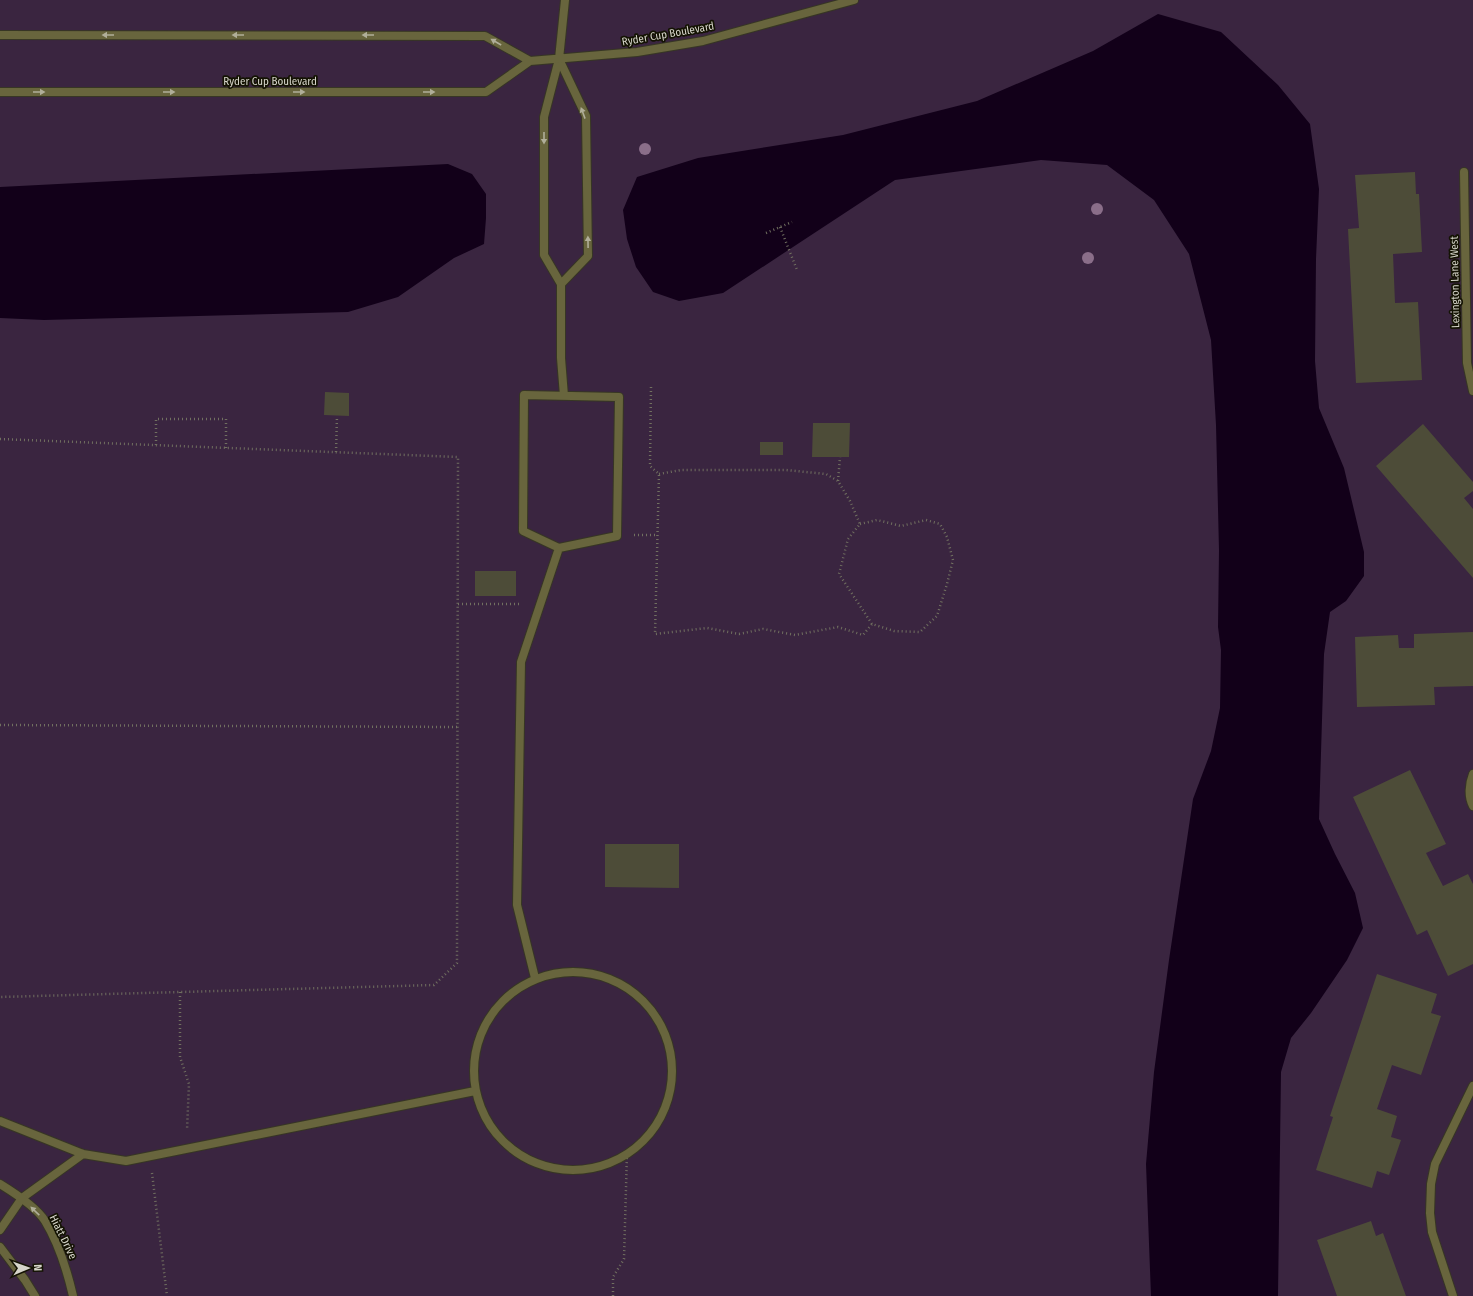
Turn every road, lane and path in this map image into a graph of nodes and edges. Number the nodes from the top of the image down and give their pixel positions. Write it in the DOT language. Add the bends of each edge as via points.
graph roads {
  1 [pos="564,0"];
  2 [pos="854,0"];
  3 [pos="0,35"];
  4 [pos="559,59"];
  5 [pos="530,61"];
  6 [pos="0,92"];
  7 [pos="1464,172"];
  8 [pos="792,222"];
  9 [pos="780,227"];
  10 [pos="766,233"];
  11 [pos="797,270"];
  12 [pos="560,284"];
  13 [pos="651,387"];
  14 [pos="1473,391"];
  15 [pos="564,396"];
  16 [pos="337,416"];
  17 [pos="0,439"];
  18 [pos="156,445"];
  19 [pos="226,448"];
  20 [pos="336,452"];
  21 [pos="840,457"];
  22 [pos="660,474"];
  23 [pos="838,481"];
  24 [pos="860,524"];
  25 [pos="617,534"];
  26 [pos="658,535"];
  27 [pos="559,548"];
  28 [pos="458,604"];
  29 [pos="540,604"];
  30 [pos="872,624"];
  31 [pos="0,725"];
  32 [pos="458,727"];
  33 [pos="1473,774"];
  34 [pos="1473,806"];
  35 [pos="535,978"];
  36 [pos="180,992"];
  37 [pos="0,997"];
  38 [pos="1473,1086"];
  39 [pos="476,1091"];
  40 [pos="0,1121"];
  41 [pos="187,1148"];
  42 [pos="627,1153"];
  43 [pos="83,1154"];
  44 [pos="150,1156"];
  45 [pos="0,1184"];
  46 [pos="22,1198"];
  47 [pos="0,1230"];
  48 [pos="0,1247"];
  49 [pos="35,1296"];
  50 [pos="73,1296"];
  51 [pos="167,1296"];
  52 [pos="613,1296"];
  53 [pos="1454,1296"];
  1 -- 4 [label="street"];
  2 -- 4 [label="street, Ryder Cup Boulevard" via="703,41 637,52"];
  5 -- 3 [label="street, one-way" via="485,36"];
  4 -- 5 [label="street, Ryder Cup Boulevard"];
  4 -- 12 [label="street, one-way" via="544,117 544,255"];
  12 -- 4 [label="street, one-way" via="588,256 586,116"];
  6 -- 5 [label="street, Ryder Cup Boulevard, one-way" via="486,92"];
  7 -- 14 [label="street, Lexington Lane West" via="1467,363"];
  8 -- 9 [label="path"];
  9 -- 10 [label="path"];
  9 -- 11 [label="path"];
  12 -- 15 [label="street"];
  13 -- 22 [label="path" via="650,466"];
  15 -- 25 [label="street" via="619,397"];
  15 -- 27 [label="street" via="524,395 523,530"];
  16 -- 20 [label="path"];
  17 -- 18 [label="path"];
  18 -- 19 [label="path"];
  18 -- 19 [label="path" via="156,419 226,419"];
  19 -- 20 [label="path"];
  20 -- 28 [label="path" via="458,457"];
  21 -- 23 [label="path"];
  22 -- 23 [label="path" via="681,470 786,470 826,474"];
  22 -- 26 [label="path"];
  23 -- 24 [label="path"];
  24 -- 30 [label="path" via="848,540 839,574"];
  24 -- 30 [label="path" via="877,520 902,526 926,520 940,524 947,537 953,560 937,616 920,632 894,631"];
  25 -- 26 [label="path"];
  25 -- 27 [label="street"];
  26 -- 30 [label="path" via="655,634 708,628 739,634 763,629 795,635 838,627 863,635"];
  27 -- 29 [label="street"];
  28 -- 29 [label="path"];
  28 -- 32 [label="path"];
  29 -- 35 [label="street" via="521,662 517,905"];
  31 -- 32 [label="path"];
  32 -- 36 [label="path" via="457,963 434,985"];
  33 -- 34 [label="street" via="1470,799"];
  35 -- 39 [label="street" via="497,1006 479,1036 473,1068"];
  35 -- 42 [label="street" via="560,972 587,972 618,982 632,990 649,1006 660,1025 669,1046 672,1070 669,1094 654,1127"];
  36 -- 37 [label="path"];
  36 -- 41 [label="path" via="180,1057 189,1084"];
  38 -- 53 [label="street" via="1435,1164 1431,1184 1432,1232"];
  39 -- 41 [label="street"];
  39 -- 42 [label="street" via="482,1112 495,1133 520,1155 552,1168 587,1170 611,1163"];
  40 -- 43 [label="street"];
  41 -- 44 [label="street"];
  42 -- 52 [label="path" via="624,1259 613,1277"];
  43 -- 44 [label="street" via="126,1161"];
  43 -- 46 [label="street"];
  44 -- 51 [label="path"];
  45 -- 46 [label="street, Hiatt Drive"];
  46 -- 47 [label="street"];
  50 -- 46 [label="street, Hiatt Drive, one-way" via="66,1264 44,1220"];
  48 -- 49 [label="street"];
}
